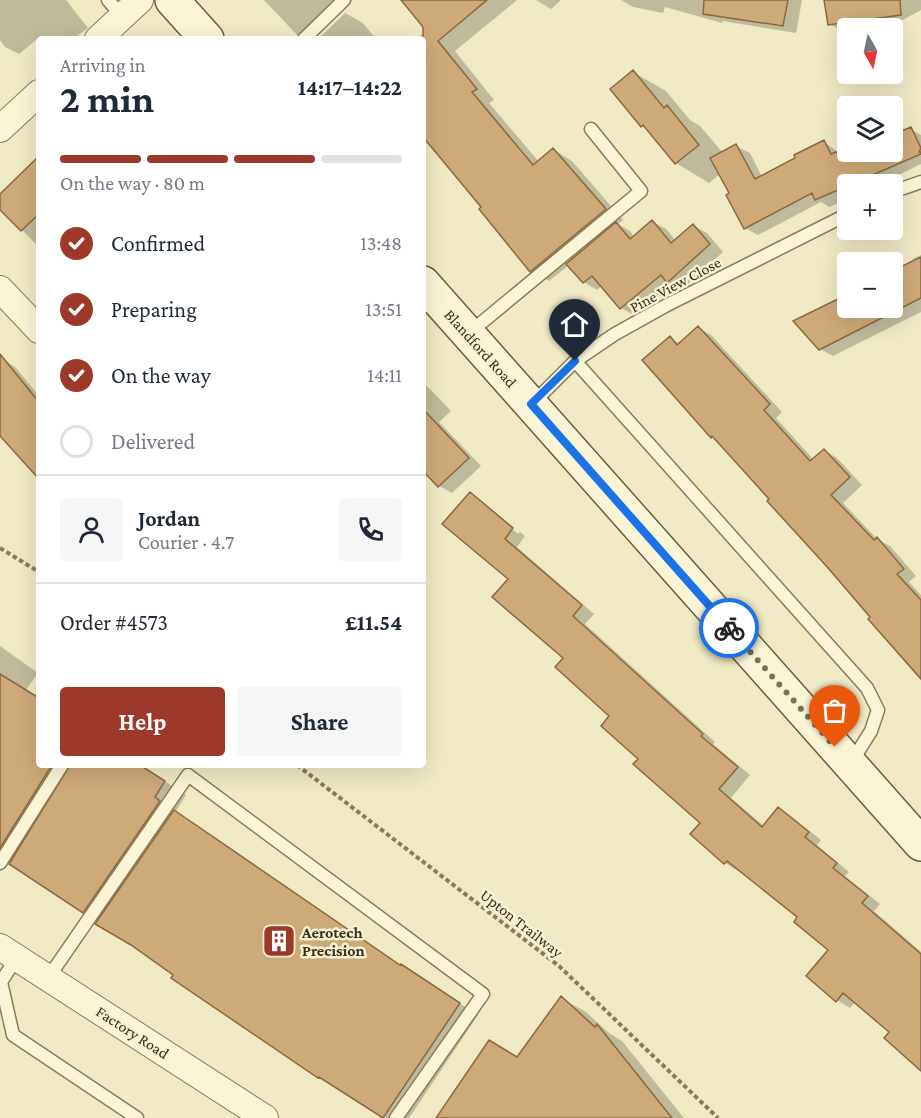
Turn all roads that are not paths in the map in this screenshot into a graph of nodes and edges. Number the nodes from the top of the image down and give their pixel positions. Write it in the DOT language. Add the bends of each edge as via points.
graph roads {
  1 [pos="172,0"];
  2 [pos="344,0"];
  3 [pos="123,6"];
  4 [pos="100,36"];
  5 [pos="204,36"];
  6 [pos="307,36"];
  7 [pos="36,96"];
  8 [pos="0,129"];
  9 [pos="591,129"];
  10 [pos="921,182"];
  11 [pos="903,188"];
  12 [pos="837,219"];
  13 [pos="426,286"];
  14 [pos="0,289"];
  15 [pos="36,327"];
  16 [pos="468,334"];
  17 [pos="575,361"];
  18 [pos="531,404"];
  19 [pos="850,764"];
  20 [pos="60,768"];
  21 [pos="921,844"];
  22 [pos="0,863"];
  23 [pos="8,952"];
  24 [pos="48,978"];
  25 [pos="1,982"];
  26 [pos="137,1118"];
  27 [pos="265,1118"];
  28 [pos="396,1118"];
  1 -- 5 [label="main road"];
  2 -- 6 [label="lane"];
  3 -- 4 [label="street"];
  7 -- 8 [label="street"];
  9 -- 16 [label="lane" via="641,191"];
  10 -- 11 [label="lane"];
  12 -- 17 [label="lane, Pine View Close" via="667,304"];
  13 -- 16 [label="main road, Blandford Road"];
  14 -- 15 [label="street"];
  16 -- 18 [label="main road, Blandford Road"];
  17 -- 18 [label="lane, Pine View Close"];
  17 -- 19 [label="lane" via="867,688 878,710 871,731"];
  18 -- 19 [label="main road, Blandford Road"];
  19 -- 21 [label="main road, Blandford Road"];
  20 -- 22 [label="lane"];
  23 -- 24 [label="street, Factory Road"];
  23 -- 25 [label="lane"];
  24 -- 27 [label="street, Factory Road"];
  24 -- 28 [label="lane" via="188,775 483,994"];
  25 -- 26 [label="lane" via="13,1035"];
}
